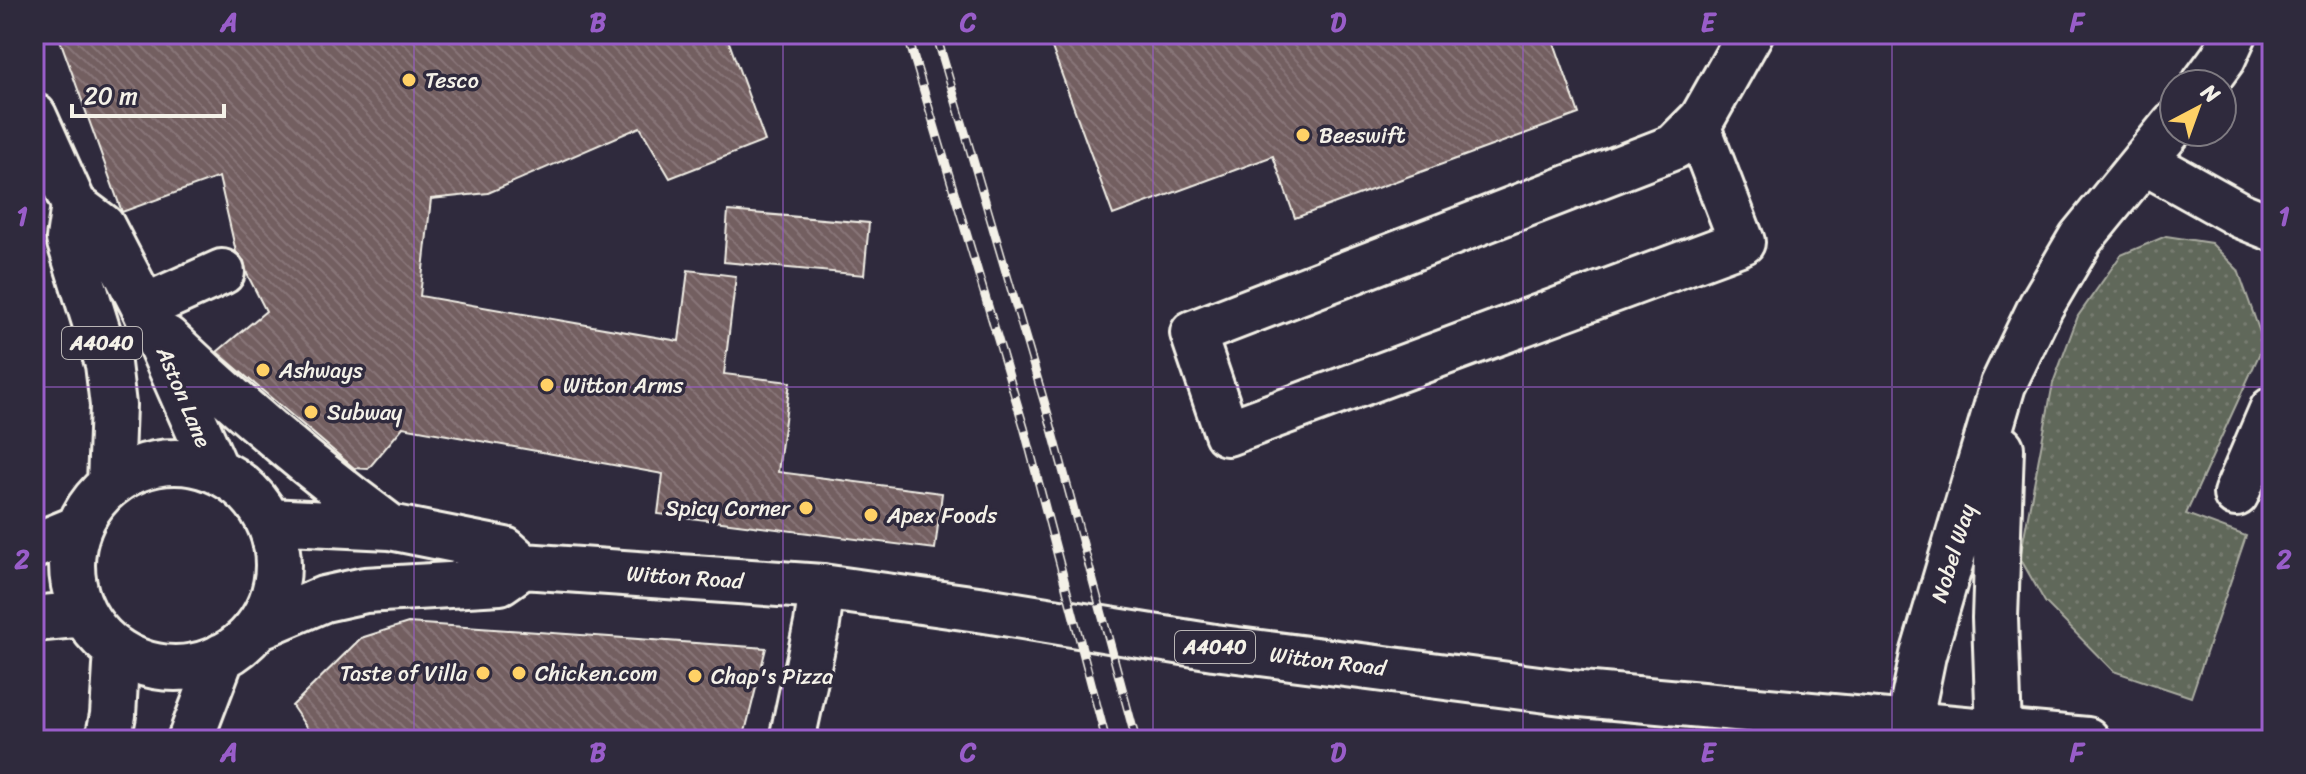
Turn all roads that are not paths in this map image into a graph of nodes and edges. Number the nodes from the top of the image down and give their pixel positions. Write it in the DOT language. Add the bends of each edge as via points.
graph roads {
  1 [pos="1750,34"];
  2 [pos="2234,34"];
  3 [pos="2216,68"];
  4 [pos="1697,125"];
  5 [pos="37,132"];
  6 [pos="2158,145"];
  7 [pos="2145,162"];
  8 [pos="74,205"];
  9 [pos="2272,228"];
  10 [pos="222,272"];
  11 [pos="149,317"];
  12 [pos="2003,385"];
  13 [pos="2272,410"];
  14 [pos="216,470"];
  15 [pos="110,484"];
  16 [pos="2236,494"];
  17 [pos="268,521"];
  18 [pos="390,527"];
  19 [pos="78,528"];
  20 [pos="34,546"];
  21 [pos="523,566"];
  22 [pos="822,587"];
  23 [pos="84,614"];
  24 [pos="34,619"];
  25 [pos="258,627"];
  26 [pos="117,650"];
  27 [pos="222,656"];
  28 [pos="1909,723"];
  29 [pos="1999,731"];
  30 [pos="108,740"];
  31 [pos="190,740"];
  32 [pos="792,740"];
  33 [pos="2087,740"];
  1 -- 4 [label="main road"];
  2 -- 3 [label="main road"];
  4 -- 4 [label="main road" via="1674,147 1193,333 1227,433 1742,242"];
  5 -- 8 [label="main road, Aston Lane / A4040"];
  6 -- 7 [label="main road, Nobel Way"];
  7 -- 9 [label="main road"];
  7 -- 12 [label="main road, Nobel Way" via="2081,238"];
  8 -- 11 [label="main road, Aston Lane / A4040" via="102,226"];
  8 -- 15 [label="main road, Aston Lane / A4040" via="69,239 108,364 113,405"];
  10 -- 11 [label="main road"];
  11 -- 14 [label="main road, Aston Lane / A4040"];
  11 -- 18 [label="main road" via="234,402"];
  12 -- 28 [label="main road, Nobel Way" via="1923,655"];
  12 -- 29 [label="main road, Nobel Way" via="1995,618"];
  13 -- 16 [label="main road"];
  14 -- 15 [label="main road" via="160,462"];
  14 -- 17 [label="main road" via="247,492"];
  15 -- 19 [label="main road"];
  17 -- 18 [label="main road, Witton Road / A4040"];
  17 -- 25 [label="main road" via="277,560 276,584"];
  18 -- 21 [label="main road, Witton Road / A4040" via="505,550"];
  19 -- 20 [label="main road"];
  19 -- 23 [label="main road" via="73,583"];
  21 -- 22 [label="main road, Witton Road / A4040"];
  21 -- 25 [label="main road, Witton Road / A4040" via="500,582 337,596"];
  22 -- 28 [label="main road, Witton Road / A4040" via="1214,647 1570,693"];
  22 -- 32 [label="main road"];
  23 -- 24 [label="main road"];
  23 -- 26 [label="main road"];
  25 -- 27 [label="main road"];
  26 -- 27 [label="main road" via="177,669"];
  26 -- 30 [label="main road"];
  27 -- 31 [label="main road"];
  28 -- 29 [label="main road, Witton Road / A4040"];
  29 -- 33 [label="main road, Witton Road / A4040"];
}
